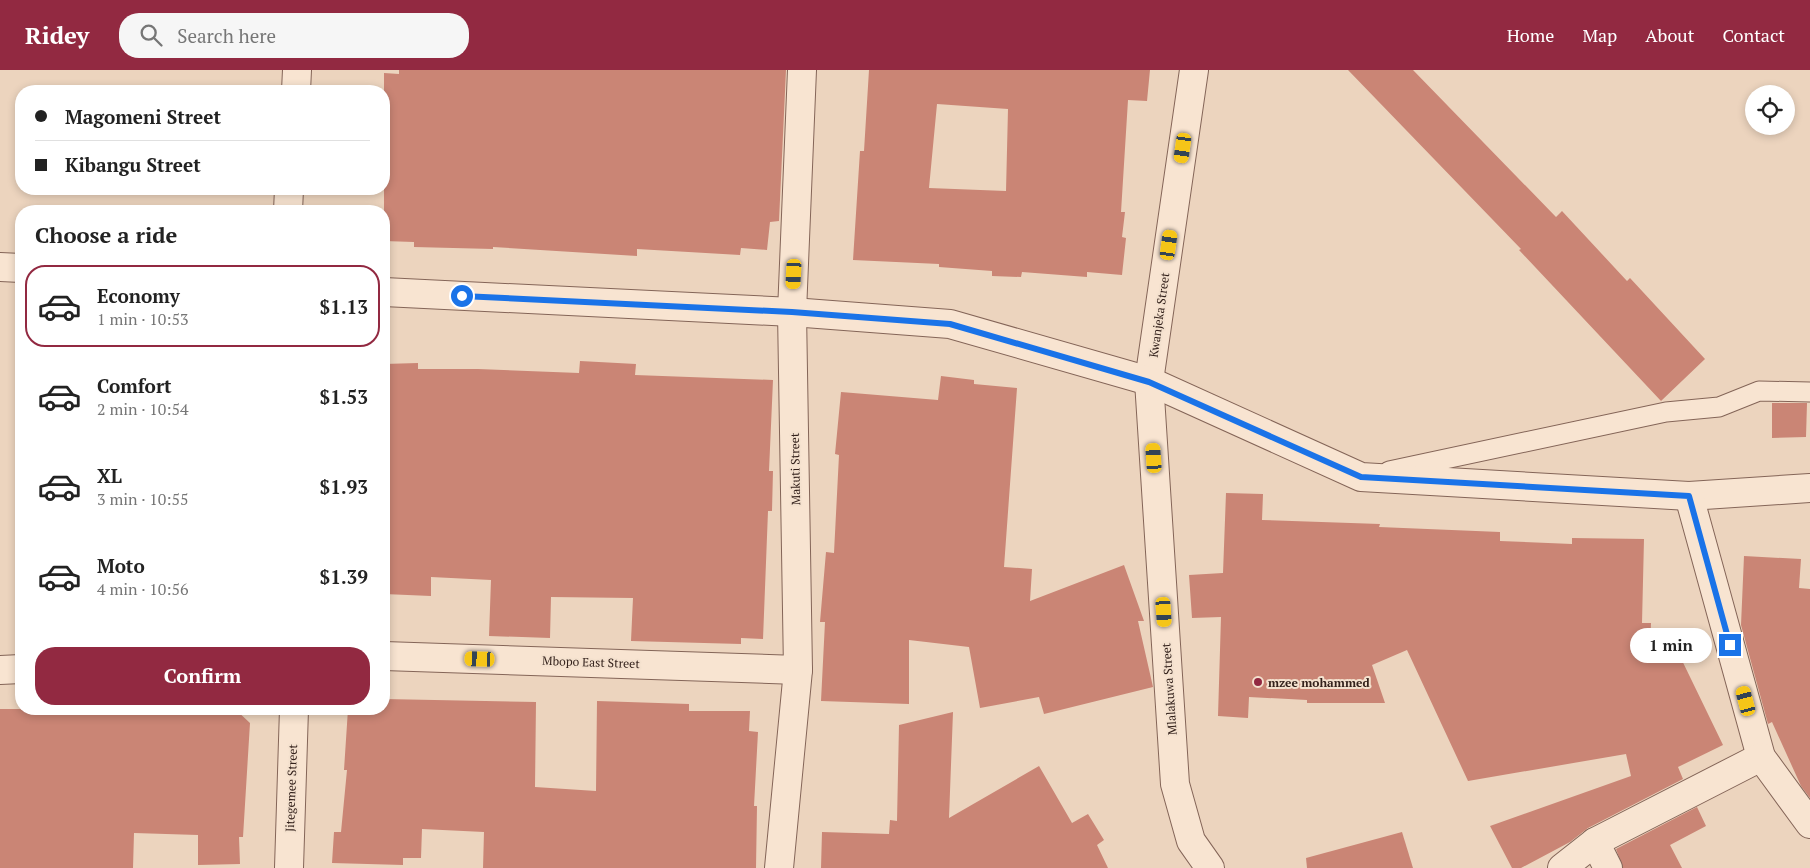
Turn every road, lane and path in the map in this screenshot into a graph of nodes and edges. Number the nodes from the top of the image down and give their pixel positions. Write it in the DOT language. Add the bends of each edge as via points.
graph roads {
  1 [pos="297,70"];
  2 [pos="802,70"];
  3 [pos="1194,70"];
  4 [pos="296,85"];
  5 [pos="0,267"];
  6 [pos="15,268"];
  7 [pos="390,292"];
  8 [pos="792,312"];
  9 [pos="1149,382"];
  10 [pos="1810,392"];
  11 [pos="1361,477"];
  12 [pos="1810,488"];
  13 [pos="1689,496"];
  14 [pos="390,656"];
  15 [pos="15,669"];
  16 [pos="0,670"];
  17 [pos="798,670"];
  18 [pos="294,715"];
  19 [pos="1761,757"];
  20 [pos="1810,824"];
  21 [pos="1595,842"];
  22 [pos="289,868"];
  23 [pos="779,868"];
  24 [pos="1210,868"];
  25 [pos="1562,868"];
  26 [pos="1608,868"];
  1 -- 4 [label="street"];
  2 -- 8 [label="street, Makuti Street"];
  3 -- 9 [label="street, Kwanjeka Street"];
  5 -- 6 [label="street"];
  7 -- 8 [label="street"];
  8 -- 9 [label="street" via="950,324"];
  8 -- 17 [label="street, Makuti Street"];
  9 -- 11 [label="street"];
  9 -- 24 [label="street, Mlalakuwa Street" via="1175,784 1191,841"];
  10 -- 11 [label="lane" via="1759,391 1719,407 1666,412"];
  11 -- 13 [label="street"];
  12 -- 13 [label="street"];
  13 -- 19 [label="street"];
  14 -- 17 [label="street, Mbopo East Street"];
  15 -- 16 [label="street"];
  17 -- 23 [label="street, Makuti Street"];
  18 -- 22 [label="street, Jitegemee Street"];
  19 -- 20 [label="street"];
  19 -- 21 [label="street"];
  21 -- 25 [label="street"];
  21 -- 26 [label="street"];
}
